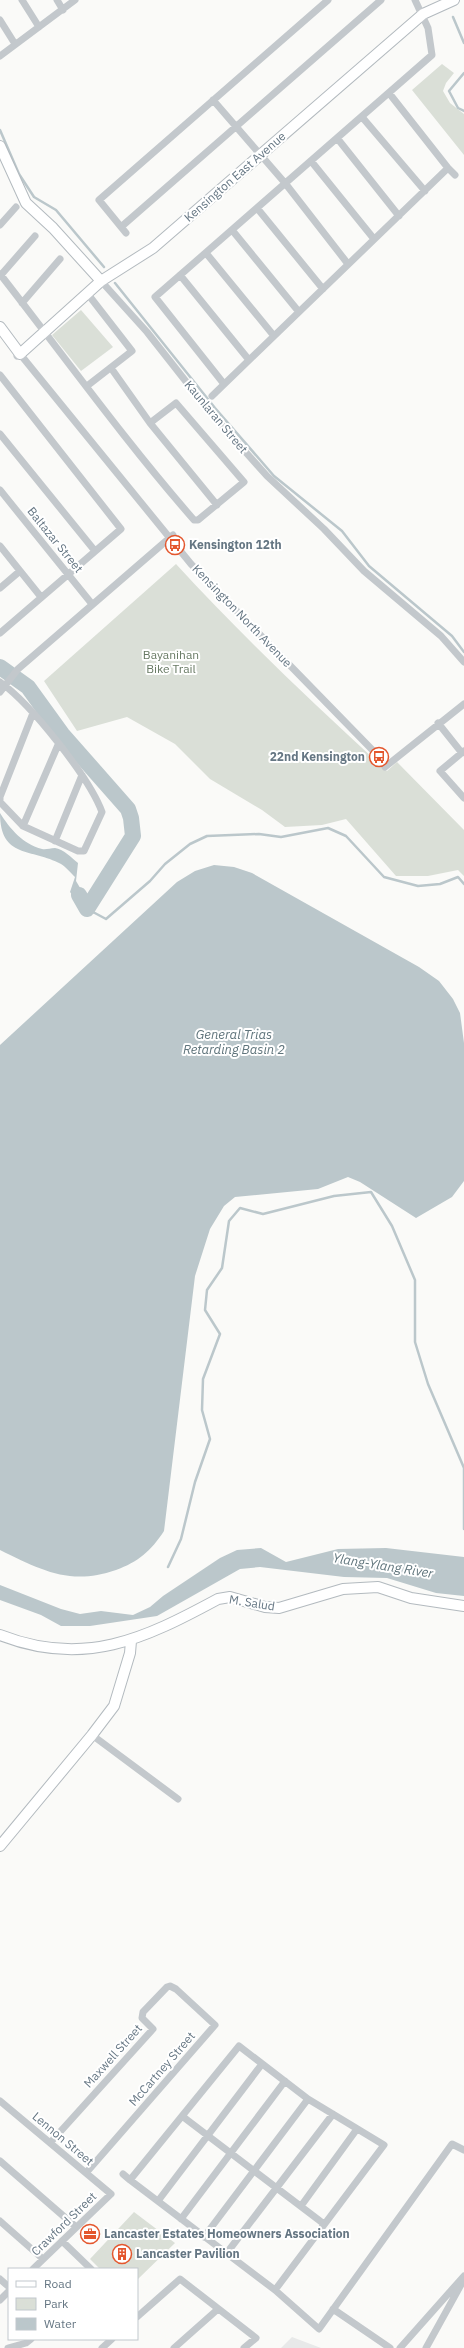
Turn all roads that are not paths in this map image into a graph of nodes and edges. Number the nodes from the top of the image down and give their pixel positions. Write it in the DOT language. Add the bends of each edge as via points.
graph roads {
  1 [pos="22,0"];
  2 [pos="57,0"];
  3 [pos="75,0"];
  4 [pos="328,0"];
  5 [pos="381,0"];
  6 [pos="415,0"];
  7 [pos="454,0"];
  8 [pos="63,10"];
  9 [pos="423,14"];
  10 [pos="0,20"];
  11 [pos="40,27"];
  12 [pos="15,44"];
  13 [pos="0,56"];
  14 [pos="389,93"];
  15 [pos="213,100"];
  16 [pos="362,117"];
  17 [pos="235,127"];
  18 [pos="337,138"];
  19 [pos="0,146"];
  20 [pos="260,156"];
  21 [pos="311,161"];
  22 [pos="448,168"];
  23 [pos="455,174"];
  24 [pos="284,184"];
  25 [pos="425,191"];
  26 [pos="16,207"];
  27 [pos="257,208"];
  28 [pos="399,216"];
  29 [pos="0,225"];
  30 [pos="232,230"];
  31 [pos="35,236"];
  32 [pos="374,239"];
  33 [pos="206,253"];
  34 [pos="60,259"];
  35 [pos="348,264"];
  36 [pos="0,274"];
  37 [pos="180,275"];
  38 [pos="106,277"];
  39 [pos="323,289"];
  40 [pos="87,293"];
  41 [pos="22,303"];
  42 [pos="299,312"];
  43 [pos="0,328"];
  44 [pos="45,332"];
  45 [pos="274,336"];
  46 [pos="18,355"];
  47 [pos="249,360"];
  48 [pos="111,368"];
  49 [pos="0,375"];
  50 [pos="224,384"];
  51 [pos="87,386"];
  52 [pos="212,396"];
  53 [pos="150,423"];
  54 [pos="0,434"];
  55 [pos="0,490"];
  56 [pos="217,505"];
  57 [pos="171,536"];
  58 [pos="0,546"];
  59 [pos="95,551"];
  60 [pos="20,571"];
  61 [pos="68,574"];
  62 [pos="0,588"];
  63 [pos="41,598"];
  64 [pos="92,604"];
  65 [pos="0,633"];
  66 [pos="464,662"];
  67 [pos="3,683"];
  68 [pos="0,692"];
  69 [pos="464,704"];
  70 [pos="33,712"];
  71 [pos="438,723"];
  72 [pos="58,745"];
  73 [pos="463,752"];
  74 [pos="82,775"];
  75 [pos="0,797"];
  76 [pos="463,797"];
  77 [pos="23,826"];
  78 [pos="55,841"];
  79 [pos="464,1606"];
  80 [pos="0,1635"];
  81 [pos="131,1641"];
  82 [pos="92,1735"];
  83 [pos="178,1800"];
  84 [pos="0,1846"];
  85 [pos="170,1986"];
  86 [pos="262,2064"];
  87 [pos="285,2081"];
  88 [pos="308,2098"];
  89 [pos="0,2101"];
  90 [pos="333,2114"];
  91 [pos="182,2116"];
  92 [pos="357,2128"];
  93 [pos="208,2136"];
  94 [pos="50,2143"];
  95 [pos="464,2150"];
  96 [pos="231,2153"];
  97 [pos="0,2161"];
  98 [pos="254,2170"];
  99 [pos="86,2173"];
  100 [pos="123,2174"];
  101 [pos="130,2180"];
  102 [pos="277,2188"];
  103 [pos="111,2194"];
  104 [pos="158,2201"];
  105 [pos="301,2206"];
  106 [pos="181,2219"];
  107 [pos="0,2221"];
  108 [pos="324,2224"];
  109 [pos="76,2227"];
  110 [pos="204,2237"];
  111 [pos="62,2241"];
  112 [pos="226,2254"];
  113 [pos="43,2259"];
  114 [pos="33,2268"];
  115 [pos="90,2268"];
  116 [pos="464,2276"];
  117 [pos="0,2278"];
  118 [pos="464,2279"];
  119 [pos="8,2285"];
  120 [pos="274,2290"];
  121 [pos="8,2293"];
  122 [pos="0,2300"];
  123 [pos="218,2309"];
  124 [pos="333,2309"];
  125 [pos="138,2315"];
  126 [pos="111,2340"];
  127 [pos="27,2343"];
  128 [pos="8,2348"];
  129 [pos="102,2348"];
  130 [pos="174,2348"];
  131 [pos="244,2348"];
  132 [pos="390,2348"];
  133 [pos="400,2348"];
  134 [pos="426,2348"];
  1 -- 11 [label="street"];
  2 -- 8 [label="street"];
  3 -- 8 [label="street"];
  4 -- 15 [label="street"];
  5 -- 17 [label="street"];
  6 -- 9 [label="street"];
  7 -- 9 [label="street, Kensington East Avenue"];
  8 -- 11 [label="street"];
  9 -- 14 [label="street" via="432,55"];
  9 -- 20 [label="street, Kensington East Avenue"];
  10 -- 12 [label="street"];
  11 -- 12 [label="street"];
  12 -- 13 [label="street"];
  14 -- 16 [label="street"];
  14 -- 22 [label="street"];
  15 -- 17 [label="street"];
  15 -- 17 [label="street" via="99,200 124,230"];
  16 -- 18 [label="street"];
  16 -- 25 [label="street"];
  17 -- 20 [label="street"];
  18 -- 21 [label="street"];
  18 -- 28 [label="street"];
  19 -- 38 [label="street, Kaunlaran Street" via="26,203"];
  20 -- 24 [label="street"];
  20 -- 38 [label="street, Kensington East Avenue" via="152,248"];
  21 -- 24 [label="street"];
  21 -- 32 [label="street"];
  22 -- 23 [label="street"];
  22 -- 25 [label="street"];
  24 -- 27 [label="street"];
  24 -- 35 [label="street"];
  25 -- 28 [label="street"];
  26 -- 29 [label="street"];
  27 -- 30 [label="street"];
  27 -- 39 [label="street"];
  28 -- 32 [label="street"];
  30 -- 33 [label="street"];
  30 -- 42 [label="street"];
  31 -- 36 [label="street"];
  32 -- 35 [label="street"];
  33 -- 37 [label="street"];
  33 -- 45 [label="street"];
  34 -- 41 [label="street"];
  35 -- 39 [label="street"];
  36 -- 41 [label="street"];
  37 -- 47 [label="street"];
  37 -- 50 [label="street" via="155,297"];
  38 -- 40 [label="street, Kensington East Avenue"];
  38 -- 66 [label="street, Kaunlaran Street" via="210,412 267,476 319,524 364,572 430,626"];
  39 -- 42 [label="street"];
  40 -- 44 [label="street, Kensington East Avenue"];
  40 -- 48 [label="street" via="132,351"];
  41 -- 44 [label="street"];
  42 -- 45 [label="street"];
  43 -- 46 [label="street, Kensington North Avenue"];
  44 -- 46 [label="street, Kensington East Avenue"];
  44 -- 51 [label="street"];
  45 -- 47 [label="street"];
  46 -- 57 [label="street, Kensington North Avenue"];
  47 -- 50 [label="street"];
  48 -- 51 [label="street"];
  48 -- 53 [label="street"];
  49 -- 59 [label="street" via="121,529"];
  50 -- 52 [label="street"];
  51 -- 56 [label="street" via="112,423 194,520 198,520"];
  53 -- 56 [label="street"];
  53 -- 56 [label="street" via="176,403 244,482"];
  54 -- 59 [label="street"];
  55 -- 61 [label="street, Baltazar Street"];
  57 -- 64 [label="street"];
  57 -- 71 [label="street, Kensington North Avenue" via="191,564 386,766"];
  58 -- 60 [label="street"];
  59 -- 61 [label="street"];
  60 -- 62 [label="street"];
  60 -- 63 [label="street"];
  61 -- 63 [label="street"];
  61 -- 64 [label="street, Baltazar Street"];
  63 -- 65 [label="street"];
  64 -- 67 [label="street"];
  67 -- 68 [label="street"];
  67 -- 70 [label="street"];
  69 -- 71 [label="street"];
  70 -- 72 [label="street"];
  70 -- 75 [label="street"];
  71 -- 73 [label="street"];
  72 -- 74 [label="street"];
  72 -- 77 [label="street"];
  73 -- 76 [label="street" via="440,772"];
  74 -- 78 [label="street"];
  74 -- 78 [label="street" via="100,806 100,817 84,851"];
  75 -- 77 [label="street" via="0,802"];
  77 -- 78 [label="street"];
  79 -- 81 [label="street, M. Salud" via="411,1598 378,1587 344,1588 279,1608 265,1607 230,1597 218,1599"];
  80 -- 81 [label="street, M. Salud" via="18,1642 76,1651"];
  81 -- 82 [label="street" via="117,1699"];
  82 -- 83 [label="street"];
  82 -- 84 [label="street"];
  85 -- 94 [label="street, Maxwell Street" via="142,2015 153,2028"];
  85 -- 99 [label="street, McCartney Street" via="215,2025"];
  86 -- 87 [label="street"];
  86 -- 91 [label="street" via="239,2046"];
  86 -- 93 [label="street"];
  87 -- 88 [label="street"];
  87 -- 96 [label="street"];
  88 -- 90 [label="street"];
  88 -- 98 [label="street"];
  89 -- 94 [label="street, Lennon Street"];
  90 -- 92 [label="street"];
  90 -- 102 [label="street"];
  91 -- 93 [label="street"];
  91 -- 101 [label="street"];
  92 -- 105 [label="street"];
  92 -- 108 [label="street" via="384,2145"];
  93 -- 96 [label="street"];
  93 -- 104 [label="street"];
  94 -- 99 [label="street, Lennon Street"];
  95 -- 124 [label="street" via="452,2144"];
  96 -- 98 [label="street"];
  96 -- 106 [label="street"];
  97 -- 109 [label="street"];
  98 -- 102 [label="street"];
  98 -- 110 [label="street"];
  99 -- 103 [label="street, Lennon Street"];
  100 -- 101 [label="street"];
  101 -- 104 [label="street"];
  102 -- 105 [label="street"];
  102 -- 112 [label="street"];
  103 -- 109 [label="street, Crawford Street"];
  104 -- 106 [label="street"];
  105 -- 108 [label="street"];
  106 -- 110 [label="street"];
  107 -- 113 [label="street"];
  108 -- 120 [label="street"];
  109 -- 111 [label="street, Crawford Street"];
  110 -- 112 [label="street"];
  111 -- 113 [label="street, Crawford Street"];
  111 -- 115 [label="street"];
  112 -- 120 [label="street"];
  113 -- 114 [label="street, Crawford Street"];
  116 -- 133 [label="street"];
  117 -- 119 [label="street"];
  118 -- 134 [label="street"];
  120 -- 124 [label="street" via="319,2329"];
  121 -- 122 [label="street"];
  123 -- 125 [label="street" via="180,2279"];
  123 -- 130 [label="street"];
  123 -- 131 [label="street" via="256,2338"];
  124 -- 132 [label="street"];
  126 -- 129 [label="street"];
  127 -- 128 [label="street"];
}
